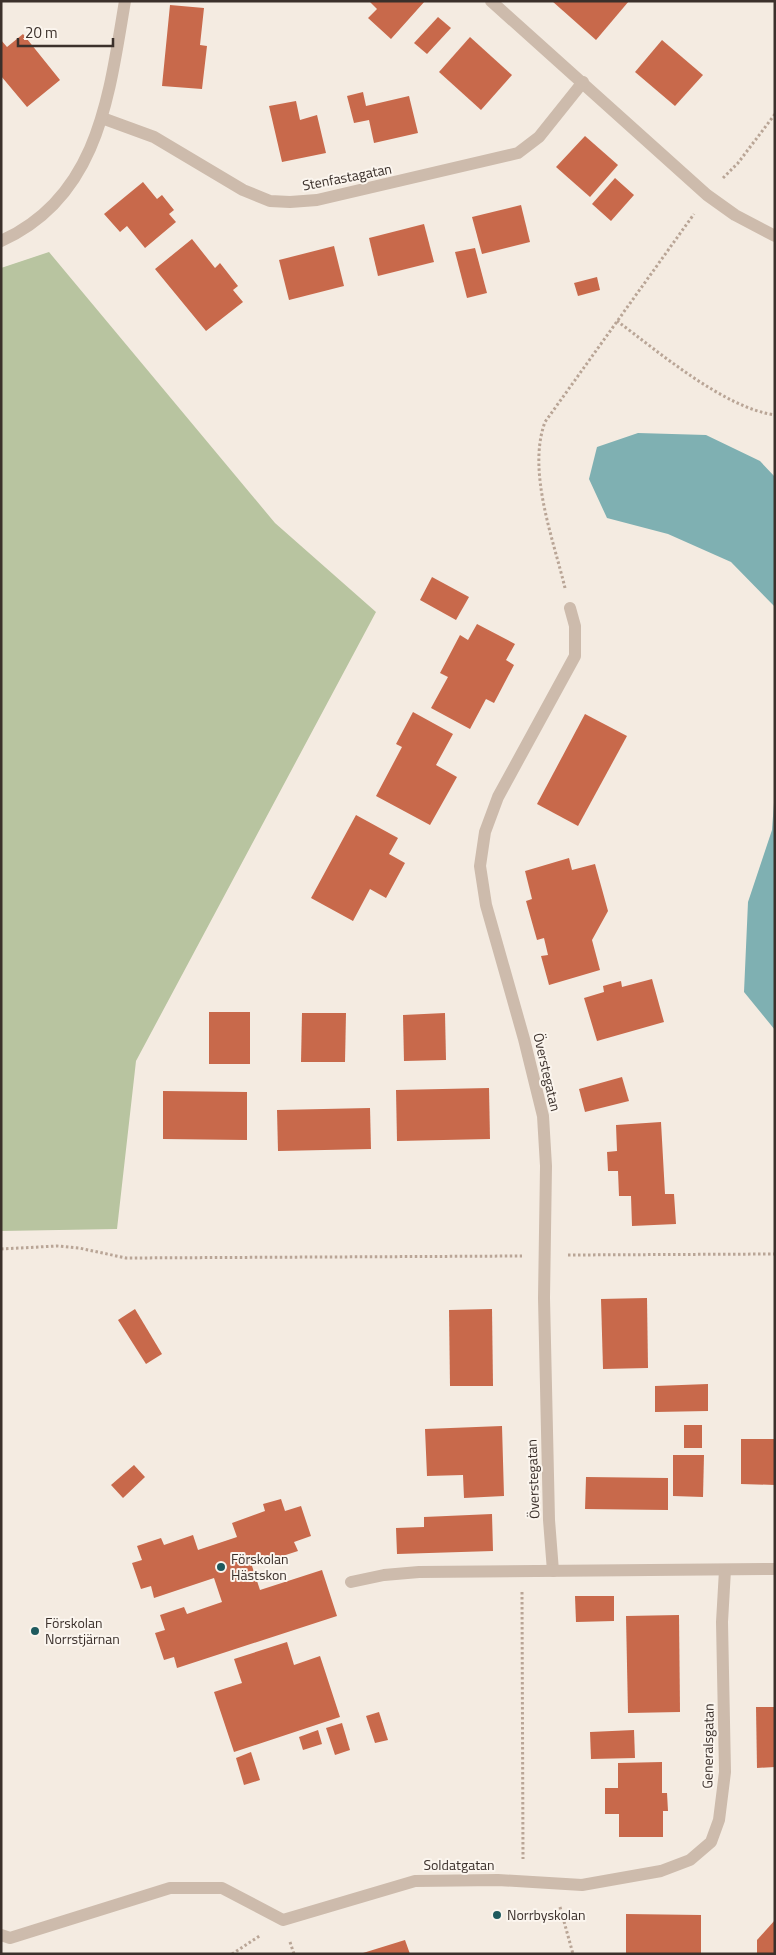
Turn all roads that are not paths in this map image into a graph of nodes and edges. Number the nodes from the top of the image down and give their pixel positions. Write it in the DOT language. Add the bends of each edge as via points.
graph roads {
  1 [pos="125,1"];
  2 [pos="491,1"];
  3 [pos="583,82"];
  4 [pos="102,118"];
  5 [pos="775,236"];
  6 [pos="1,241"];
  7 [pos="570,608"];
  8 [pos="775,1569"];
  9 [pos="725,1570"];
  10 [pos="553,1571"];
  11 [pos="351,1582"];
  12 [pos="582,1885"];
  13 [pos="1,1935"];
  1 -- 4 [label="street"];
  2 -- 3 [label="street"];
  3 -- 4 [label="street, Stenfastagatan" via="539,137 518,153 317,200 270,201 243,190 154,137"];
  3 -- 5 [label="street" via="707,194 736,215"];
  4 -- 6 [label="street" via="86,160 70,188 23,231"];
  7 -- 10 [label="street, Överstegatan" via="575,626 575,656 498,797 485,832 480,866 486,905 542,1116 546,1166 544,1256 549,1520"];
  8 -- 9 [label="street"];
  9 -- 10 [label="street"];
  9 -- 12 [label="street, Generalsgatan" via="722,1622 725,1772 720,1820 710,1842 690,1860 661,1871"];
  10 -- 11 [label="street" via="419,1572"];
  12 -- 13 [label="street, Soldatgatan" via="416,1881 283,1920 222,1888 170,1888 10,1938"];
}
